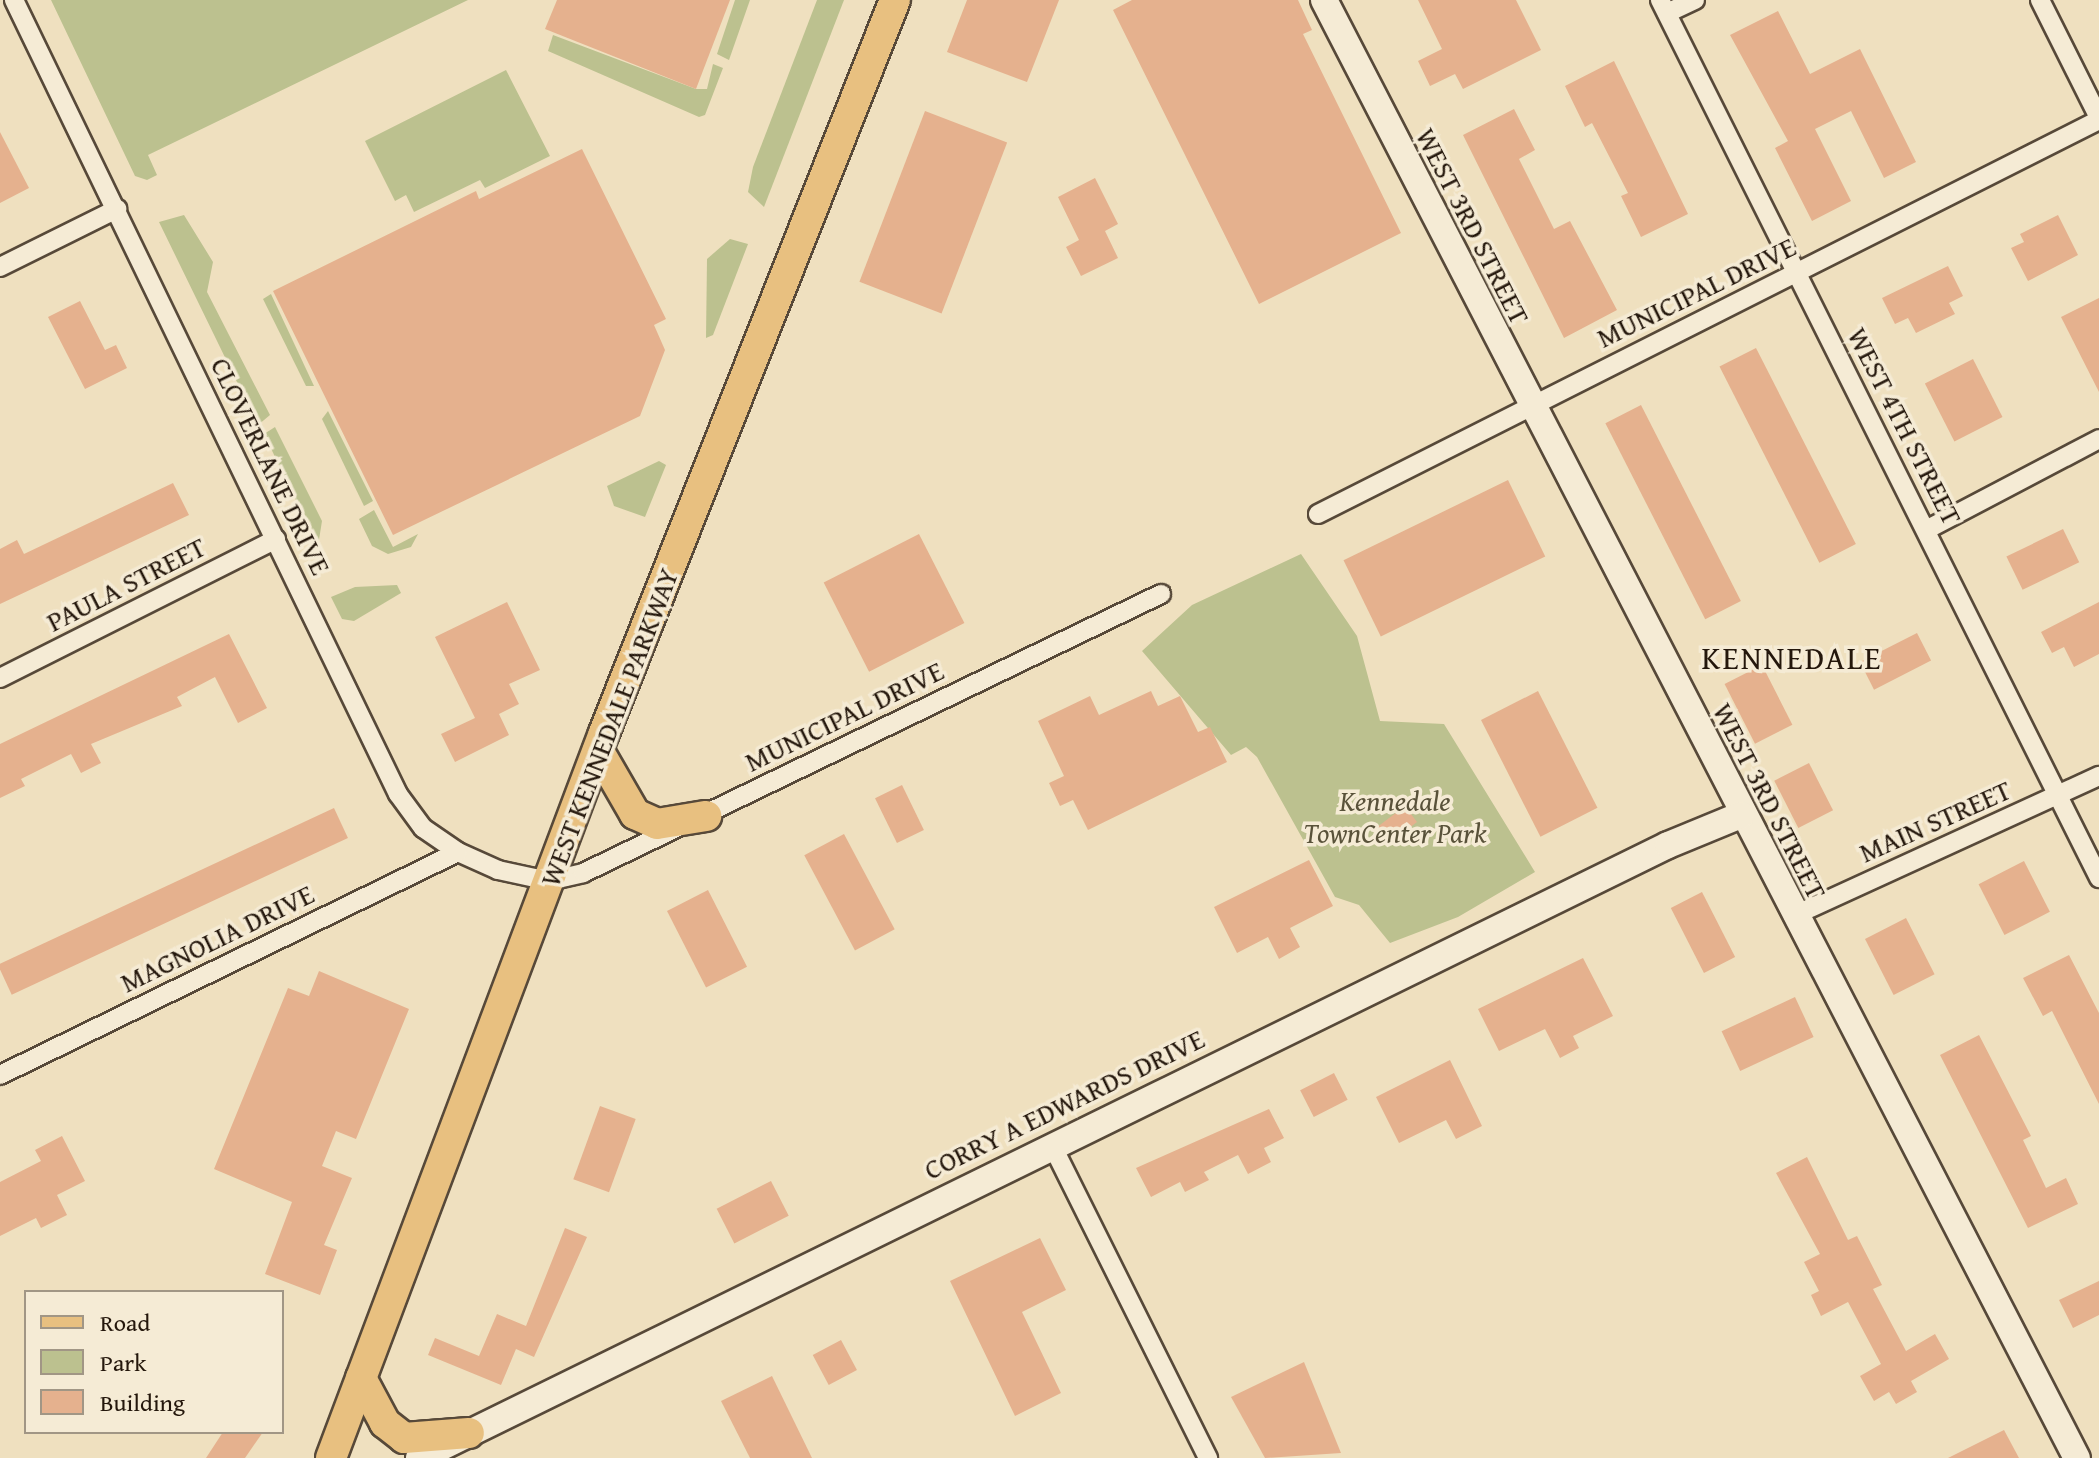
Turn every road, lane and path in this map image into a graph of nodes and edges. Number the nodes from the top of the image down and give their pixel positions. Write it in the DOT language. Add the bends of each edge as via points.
graph roads {
  1 [pos="14,0"];
  2 [pos="895,0"];
  3 [pos="1324,0"];
  4 [pos="1695,0"];
  5 [pos="2040,0"];
  6 [pos="1664,6"];
  7 [pos="2099,119"];
  8 [pos="117,209"];
  9 [pos="0,267"];
  10 [pos="1797,273"];
  11 [pos="1529,406"];
  12 [pos="2099,439"];
  13 [pos="1318,514"];
  14 [pos="1926,530"];
  15 [pos="276,539"];
  16 [pos="1161,594"];
  17 [pos="0,678"];
  18 [pos="598,750"];
  19 [pos="2099,776"];
  20 [pos="2058,796"];
  21 [pos="1741,815"];
  22 [pos="706,816"];
  23 [pos="458,852"];
  24 [pos="2099,878"];
  25 [pos="549,881"];
  26 [pos="1793,916"];
  27 [pos="0,1075"];
  28 [pos="1052,1145"];
  29 [pos="361,1378"];
  30 [pos="469,1433"];
  31 [pos="331,1458"];
  32 [pos="419,1458"];
  33 [pos="1208,1458"];
  34 [pos="2077,1458"];
  1 -- 8 [label="street, CLOVERLANE DRIVE"];
  2 -- 18 [label="main road, WEST KENNEDALE PARKWAY"];
  3 -- 11 [label="street, WEST 3RD STREET"];
  4 -- 6 [label="street"];
  5 -- 7 [label="street"];
  6 -- 10 [label="street, WEST 4TH STREET"];
  7 -- 10 [label="street, MUNICIPAL DRIVE"];
  8 -- 9 [label="street"];
  8 -- 15 [label="street, CLOVERLANE DRIVE"];
  10 -- 11 [label="street, MUNICIPAL DRIVE"];
  10 -- 14 [label="street, WEST 4TH STREET"];
  11 -- 13 [label="street, MUNICIPAL DRIVE"];
  11 -- 21 [label="street, WEST 3RD STREET"];
  12 -- 14 [label="street"];
  14 -- 20 [label="street, WEST 4TH STREET"];
  15 -- 17 [label="street, PAULA STREET"];
  15 -- 23 [label="street, CLOVERLANE DRIVE" via="398,794 423,828"];
  16 -- 22 [label="street, MUNICIPAL DRIVE"];
  18 -- 22 [label="main road" via="635,814 657,824"];
  18 -- 25 [label="main road, WEST KENNEDALE PARKWAY"];
  19 -- 20 [label="street, MAIN STREET"];
  20 -- 24 [label="street, WEST 4TH STREET"];
  20 -- 26 [label="street, MAIN STREET"];
  21 -- 26 [label="street, WEST 3RD STREET"];
  21 -- 28 [label="street, CORRY A EDWARDS DRIVE" via="1668,845"];
  22 -- 25 [label="street, MUNICIPAL DRIVE" via="583,873"];
  23 -- 25 [label="street, CLOVERLANE DRIVE" via="498,870"];
  23 -- 27 [label="street, MAGNOLIA DRIVE"];
  25 -- 29 [label="main road, WEST KENNEDALE PARKWAY"];
  26 -- 34 [label="street, WEST 3RD STREET"];
  28 -- 30 [label="street, CORRY A EDWARDS DRIVE"];
  28 -- 33 [label="street"];
  29 -- 30 [label="main road" via="385,1423 404,1438"];
  29 -- 31 [label="main road, WEST KENNEDALE PARKWAY"];
  30 -- 32 [label="street, CORRY A EDWARDS DRIVE"];
}
